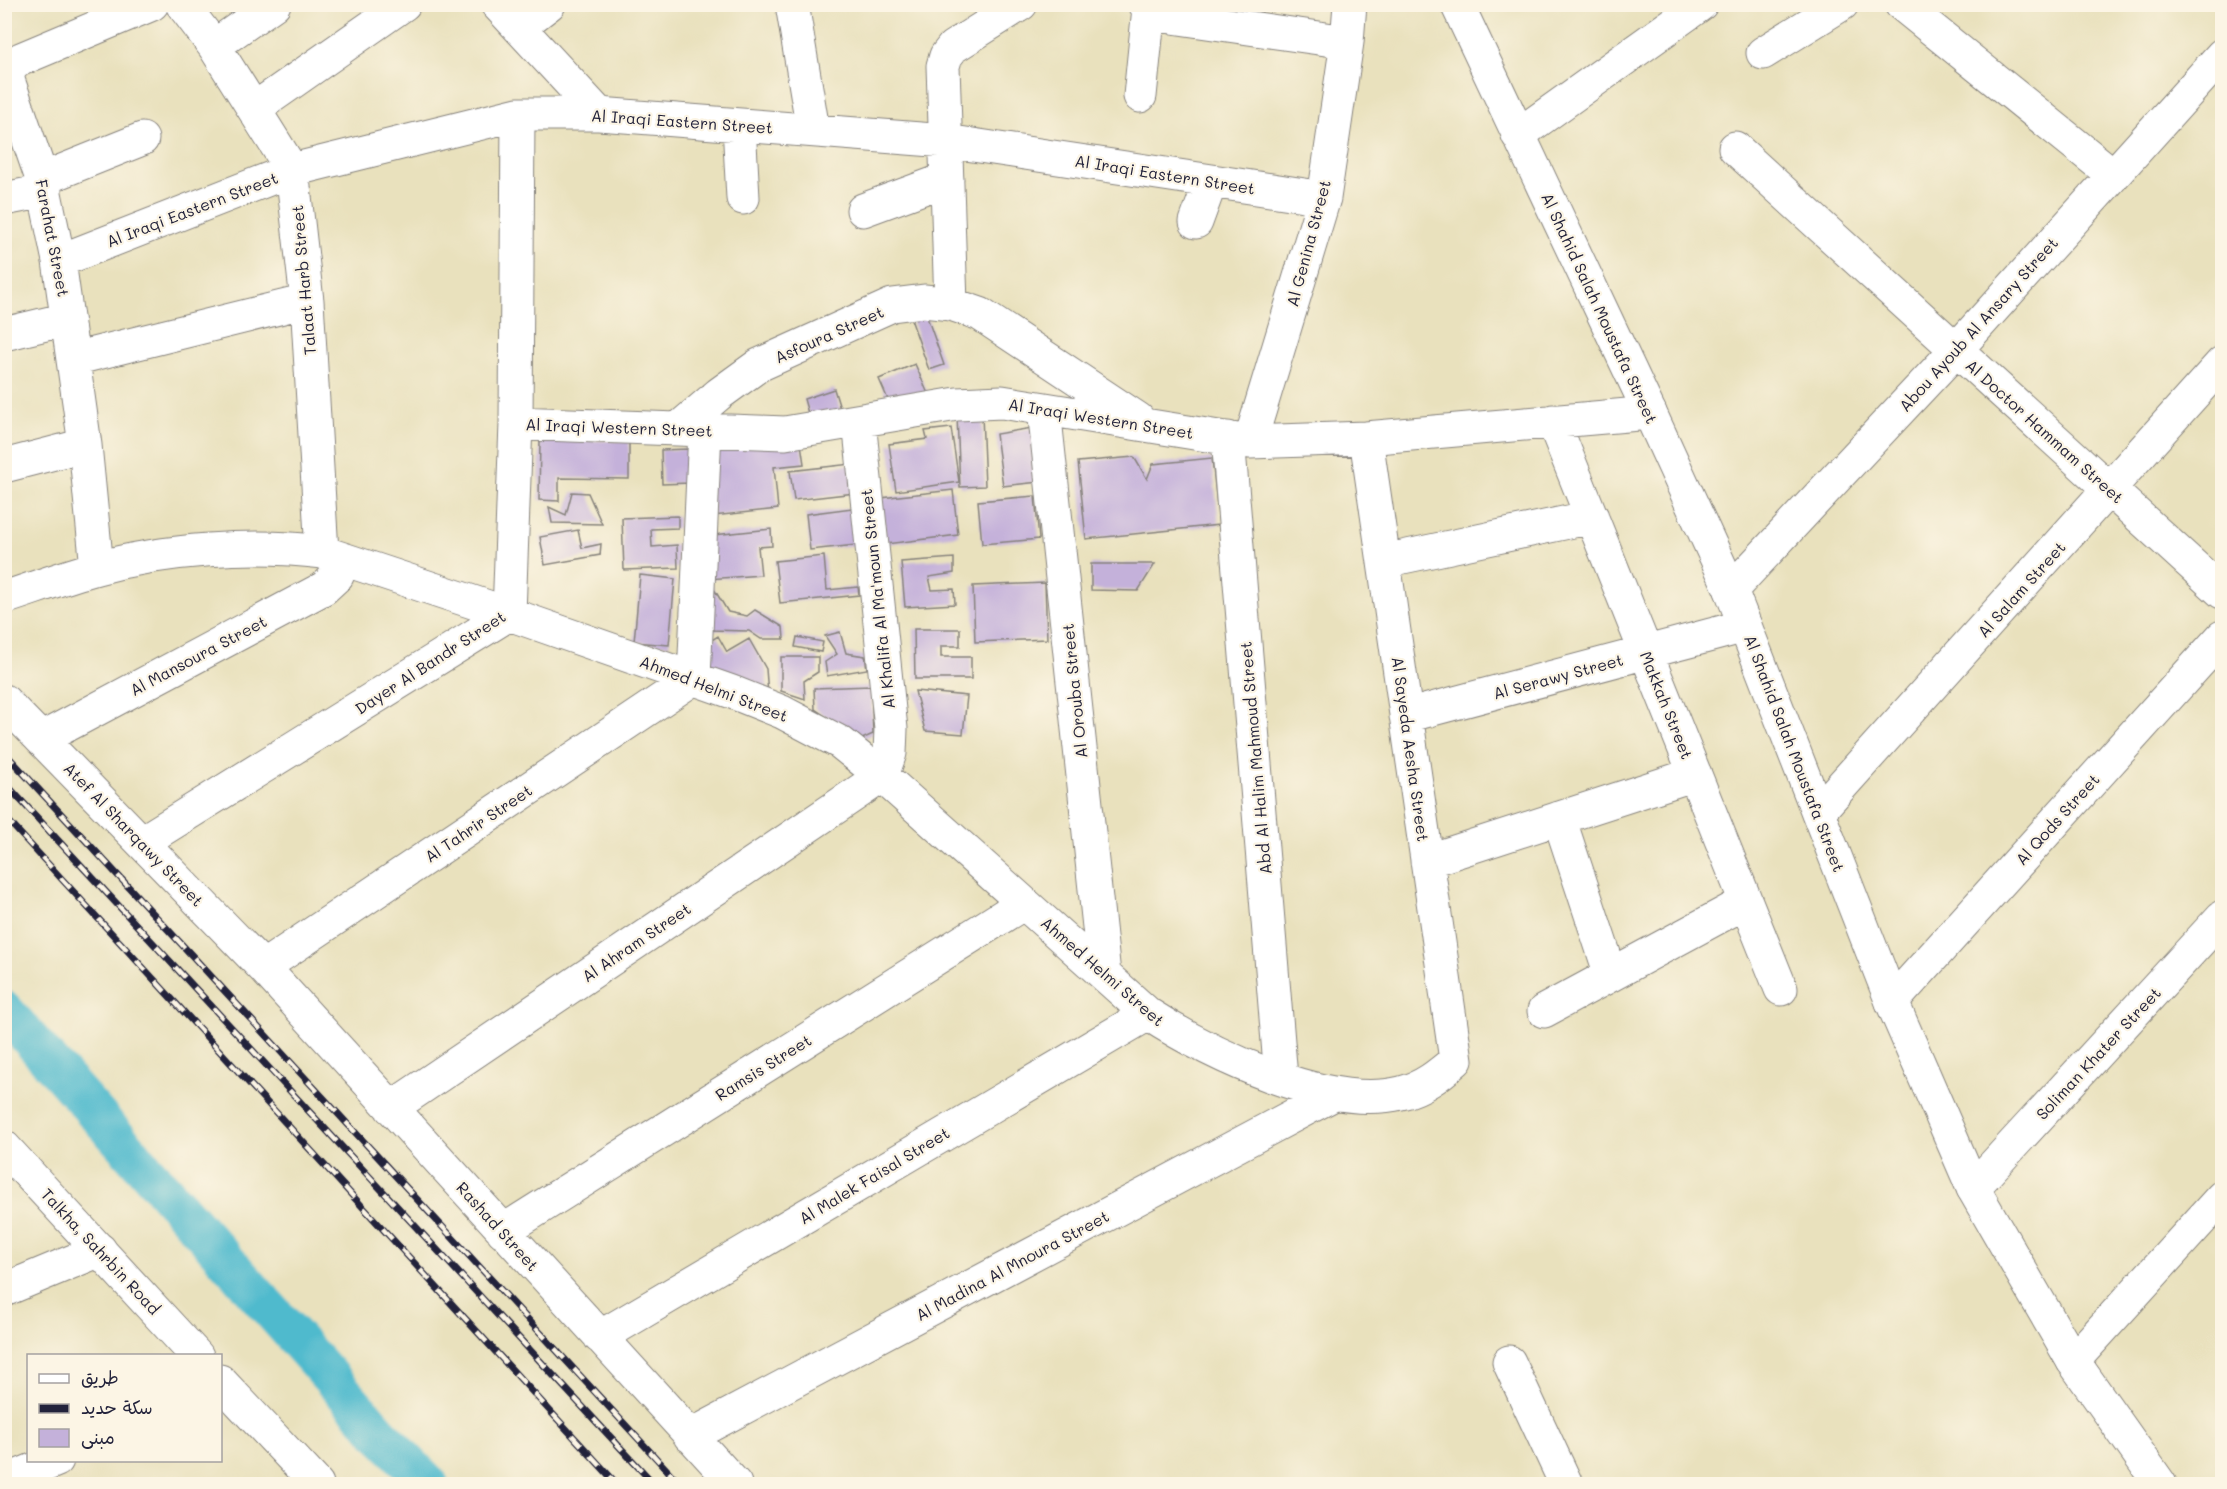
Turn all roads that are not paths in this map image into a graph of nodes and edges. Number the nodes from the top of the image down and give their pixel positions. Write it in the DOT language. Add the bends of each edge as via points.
graph roads {
  1 [pos="152,4"];
  2 [pos="183,4"];
  3 [pos="274,4"];
  4 [pos="404,4"];
  5 [pos="549,4"];
  6 [pos="792,4"];
  7 [pos="1021,4"];
  8 [pos="1350,4"];
  9 [pos="1701,4"];
  10 [pos="1842,4"];
  11 [pos="1901,4"];
  12 [pos="1458,5"];
  13 [pos="1147,6"];
  14 [pos="1231,15"];
  15 [pos="508,16"];
  16 [pos="1347,42"];
  17 [pos="214,46"];
  18 [pos="1763,53"];
  19 [pos="2223,55"];
  20 [pos="1140,96"];
  21 [pos="10,102"];
  22 [pos="254,109"];
  23 [pos="518,114"];
  24 [pos="598,114"];
  25 [pos="739,125"];
  26 [pos="813,130"];
  27 [pos="1518,135"];
  28 [pos="142,139"];
  29 [pos="946,141"];
  30 [pos="1736,148"];
  31 [pos="292,170"];
  32 [pos="2113,176"];
  33 [pos="947,179"];
  34 [pos="1211,181"];
  35 [pos="44,185"];
  36 [pos="743,198"];
  37 [pos="1324,198"];
  38 [pos="4,199"];
  39 [pos="863,210"];
  40 [pos="1196,222"];
  41 [pos="59,261"];
  42 [pos="307,301"];
  43 [pos="951,304"];
  44 [pos="67,320"];
  45 [pos="4,334"];
  46 [pos="1956,350"];
  47 [pos="73,359"];
  48 [pos="2223,363"];
  49 [pos="1044,409"];
  50 [pos="1650,412"];
  51 [pos="859,421"];
  52 [pos="1553,421"];
  53 [pos="516,423"];
  54 [pos="1148,426"];
  55 [pos="691,430"];
  56 [pos="1365,438"];
  57 [pos="1239,440"];
  58 [pos="85,445"];
  59 [pos="4,466"];
  60 [pos="2110,490"];
  61 [pos="1592,517"];
  62 [pos="333,556"];
  63 [pos="1383,561"];
  64 [pos="97,568"];
  65 [pos="1731,590"];
  66 [pos="2223,592"];
  67 [pos="4,598"];
  68 [pos="509,614"];
  69 [pos="1745,626"];
  70 [pos="2223,637"];
  71 [pos="1646,652"];
  72 [pos="694,678"];
  73 [pos="4,701"];
  74 [pos="1406,716"];
  75 [pos="41,739"];
  76 [pos="1695,774"];
  77 [pos="882,776"];
  78 [pos="1818,812"];
  79 [pos="1559,818"];
  80 [pos="142,842"];
  81 [pos="1427,861"];
  82 [pos="1746,902"];
  83 [pos="1024,903"];
  84 [pos="2223,917"];
  85 [pos="262,967"];
  86 [pos="1104,974"];
  87 [pos="1611,975"];
  88 [pos="1782,989"];
  89 [pos="1892,1002"];
  90 [pos="1544,1011"];
  91 [pos="1148,1014"];
  92 [pos="1456,1060"];
  93 [pos="1281,1078"];
  94 [pos="1334,1094"];
  95 [pos="390,1108"];
  96 [pos="4,1147"];
  97 [pos="1973,1188"];
  98 [pos="2223,1197"];
  99 [pos="502,1231"];
  100 [pos="100,1250"];
  101 [pos="4,1290"];
  102 [pos="600,1337"];
  103 [pos="195,1354"];
  104 [pos="2073,1361"];
  105 [pos="1509,1362"];
  106 [pos="223,1388"];
  107 [pos="690,1436"];
  108 [pos="54,1462"];
  109 [pos="4,1482"];
  110 [pos="317,1485"];
  111 [pos="735,1485"];
  112 [pos="1566,1485"];
  113 [pos="2160,1485"];
  1 -- 21 [label="street, Farahat Street" via="14,63 8,80"];
  2 -- 17 [label="street, Talaat Harb Street"];
  3 -- 17 [label="street"];
  4 -- 22 [label="street"];
  5 -- 15 [label="street"];
  6 -- 26 [label="street"];
  7 -- 29 [label="street" via="953,47 946,56"];
  8 -- 16 [label="street, Al Genina Street"];
  9 -- 27 [label="street"];
  10 -- 18 [label="street"];
  11 -- 32 [label="street"];
  12 -- 27 [label="street, Al Shahid Salah Moustafa Street"];
  13 -- 14 [label="street" via="1160,15 1172,17"];
  13 -- 20 [label="street"];
  14 -- 16 [label="street"];
  15 -- 24 [label="street"];
  16 -- 37 [label="street, Al Genina Street"];
  17 -- 22 [label="street, Talaat Harb Street"];
  19 -- 32 [label="street, Abou Ayoub Al Ansary Street"];
  21 -- 35 [label="street, Farahat Street"];
  22 -- 31 [label="street, Talaat Harb Street"];
  23 -- 24 [label="street, Al Iraqi Eastern Street"];
  23 -- 31 [label="street, Al Iraqi Eastern Street"];
  23 -- 53 [label="street, Dayer Al Bandr Street"];
  24 -- 25 [label="street, Al Iraqi Eastern Street"];
  25 -- 26 [label="street, Al Iraqi Eastern Street"];
  25 -- 36 [label="street"];
  26 -- 29 [label="street, Al Iraqi Eastern Street"];
  27 -- 50 [label="street, Al Shahid Salah Moustafa Street"];
  28 -- 35 [label="street"];
  29 -- 33 [label="street"];
  29 -- 34 [label="street, Al Iraqi Eastern Street"];
  30 -- 46 [label="street, Al Doctor Hammam Street"];
  31 -- 41 [label="street, Al Iraqi Eastern Street"];
  31 -- 42 [label="street, Talaat Harb Street"];
  32 -- 46 [label="street, Abou Ayoub Al Ansary Street"];
  33 -- 39 [label="street"];
  33 -- 43 [label="street"];
  34 -- 37 [label="street, Al Iraqi Eastern Street"];
  34 -- 40 [label="street"];
  35 -- 38 [label="street"];
  35 -- 41 [label="street, Farahat Street"];
  37 -- 57 [label="street, Al Genina Street"];
  41 -- 44 [label="street, Farahat Street"];
  42 -- 47 [label="street"];
  42 -- 62 [label="street, Talaat Harb Street"];
  43 -- 54 [label="street, Asfoura Street" via="980,314"];
  43 -- 55 [label="street, Asfoura Street" via="924,300 892,305 759,365 719,394"];
  44 -- 45 [label="street"];
  44 -- 47 [label="street, Farahat Street"];
  46 -- 60 [label="street, Al Doctor Hammam Street"];
  46 -- 65 [label="street, Abou Ayoub Al Ansary Street"];
  47 -- 58 [label="street, Farahat Street"];
  48 -- 60 [label="street, Al Salam Street"];
  49 -- 51 [label="street, Al Iraqi Western Street" via="1002,402 957,404"];
  49 -- 54 [label="street, Al Iraqi Western Street"];
  49 -- 86 [label="street, Al Orouba Street"];
  50 -- 52 [label="street, Al Iraqi Western Street"];
  50 -- 65 [label="street, Al Shahid Salah Moustafa Street"];
  51 -- 55 [label="street, Al Iraqi Western Street" via="785,434"];
  51 -- 77 [label="street, Al Khalifa Al Ma'moun Street" via="891,729 890,753"];
  52 -- 56 [label="street, Al Iraqi Western Street"];
  52 -- 61 [label="street, Makkah Street"];
  53 -- 55 [label="street, Al Iraqi Western Street"];
  53 -- 68 [label="street, Dayer Al Bandr Street"];
  54 -- 57 [label="street, Al Iraqi Western Street"];
  55 -- 72 [label="street"];
  56 -- 57 [label="street, Al Iraqi Western Street"];
  56 -- 63 [label="street, Al Sayeda Aesha Street"];
  57 -- 93 [label="street, Abd Al Halim Mahmoud Street"];
  58 -- 59 [label="street"];
  58 -- 64 [label="street, Farahat Street"];
  60 -- 66 [label="street, Al Doctor Hammam Street"];
  60 -- 78 [label="street, Al Salam Street"];
  61 -- 63 [label="street"];
  61 -- 71 [label="street, Makkah Street"];
  62 -- 64 [label="street, Ahmed Helmi Street" via="304,550 223,550 166,554"];
  62 -- 68 [label="street, Ahmed Helmi Street"];
  62 -- 75 [label="street, Al Mansoura Street" via="337,576 324,588"];
  63 -- 74 [label="street, Al Sayeda Aesha Street"];
  64 -- 67 [label="street, Ahmed Helmi Street"];
  65 -- 69 [label="street, Al Shahid Salah Moustafa Street"];
  68 -- 72 [label="street, Ahmed Helmi Street"];
  68 -- 80 [label="street, Dayer Al Bandr Street"];
  69 -- 71 [label="street, Al Serawy Street"];
  69 -- 78 [label="street, Al Shahid Salah Moustafa Street"];
  70 -- 89 [label="street, Al Qods Street"];
  71 -- 74 [label="street, Al Serawy Street"];
  71 -- 76 [label="street, Makkah Street"];
  72 -- 77 [label="street, Ahmed Helmi Street" via="752,700 841,743"];
  72 -- 85 [label="street, Al Tahrir Street"];
  73 -- 75 [label="street, Atef Al Sharqawy Street"];
  74 -- 81 [label="street, Al Sayeda Aesha Street"];
  75 -- 80 [label="street, Atef Al Sharqawy Street"];
  76 -- 79 [label="street"];
  76 -- 82 [label="street, Makkah Street"];
  77 -- 83 [label="street, Ahmed Helmi Street"];
  77 -- 95 [label="street, Al Ahram Street"];
  78 -- 89 [label="street, Al Shahid Salah Moustafa Street"];
  79 -- 81 [label="street"];
  79 -- 87 [label="street"];
  80 -- 85 [label="street, Atef Al Sharqawy Street"];
  81 -- 92 [label="street, Al Sayeda Aesha Street"];
  82 -- 87 [label="street"];
  82 -- 88 [label="street, Makkah Street"];
  83 -- 86 [label="street, Ahmed Helmi Street"];
  83 -- 99 [label="street, Ramsis Street"];
  84 -- 97 [label="street, Soliman Khater Street"];
  85 -- 95 [label="street, Rashad Street"];
  86 -- 91 [label="street, Ahmed Helmi Street"];
  87 -- 90 [label="street"];
  89 -- 97 [label="street, Al Shahid Salah Moustafa Street"];
  91 -- 93 [label="street, Ahmed Helmi Street" via="1206,1047"];
  91 -- 102 [label="street, Al Malek Faisal Street"];
  92 -- 94 [label="street, Ahmed Helmi Street" via="1437,1077 1401,1094"];
  93 -- 94 [label="street, Ahmed Helmi Street"];
  94 -- 107 [label="street, Al Madina Al Mnoura Street"];
  95 -- 99 [label="street, Rashad Street"];
  96 -- 100 [label="street, Talkha, Sahrbin Road"];
  97 -- 104 [label="street, Al Shahid Salah Moustafa Street"];
  98 -- 104 [label="street"];
  99 -- 102 [label="street, Rashad Street"];
  100 -- 101 [label="street"];
  100 -- 103 [label="street, Talkha, Sahrbin Road"];
  102 -- 107 [label="street, Rashad Street"];
  104 -- 113 [label="street, Al Shahid Salah Moustafa Street"];
  105 -- 112 [label="street"];
  106 -- 110 [label="street"];
  107 -- 111 [label="street, Rashad Street"];
  108 -- 109 [label="street"];
}
